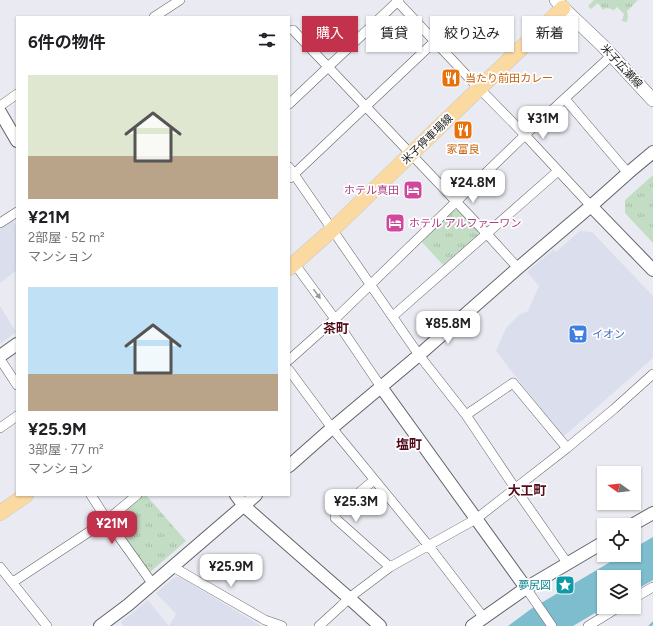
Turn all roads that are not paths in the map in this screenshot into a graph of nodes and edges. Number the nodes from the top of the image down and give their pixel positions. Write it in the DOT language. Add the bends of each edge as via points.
graph roads {
  1 [pos="180,0"];
  2 [pos="397,0"];
  3 [pos="560,4"];
  4 [pos="156,16"];
  5 [pos="293,30"];
  6 [pos="430,35"];
  7 [pos="430,45"];
  8 [pos="446,52"];
  9 [pos="612,55"];
  10 [pos="329,67"];
  11 [pos="480,89"];
  12 [pos="16,95"];
  13 [pos="565,99"];
  14 [pos="653,100"];
  15 [pos="290,103"];
  16 [pos="0,106"];
  17 [pos="366,106"];
  18 [pos="0,112"];
  19 [pos="525,135"];
  20 [pos="16,139"];
  21 [pos="653,152"];
  22 [pos="412,154"];
  23 [pos="558,171"];
  24 [pos="628,172"];
  25 [pos="291,174"];
  26 [pos="456,202"];
  27 [pos="591,206"];
  28 [pos="16,213"];
  29 [pos="0,223"];
  30 [pos="332,230"];
  31 [pos="486,233"];
  32 [pos="292,265"];
  33 [pos="518,268"];
  34 [pos="653,270"];
  35 [pos="371,284"];
  36 [pos="393,316"];
  37 [pos="334,319"];
  38 [pos="16,345"];
  39 [pos="419,355"];
  40 [pos="0,357"];
  41 [pos="290,359"];
  42 [pos="290,371"];
  43 [pos="653,374"];
  44 [pos="16,383"];
  45 [pos="381,387"];
  46 [pos="466,415"];
  47 [pos="16,417"];
  48 [pos="0,428"];
  49 [pos="332,428"];
  50 [pos="567,448"];
  51 [pos="290,465"];
  52 [pos="374,480"];
  53 [pos="515,488"];
  54 [pos="25,496"];
  55 [pos="92,496"];
  56 [pos="136,496"];
  57 [pos="237,496"];
  58 [pos="255,496"];
  59 [pos="244,506"];
  60 [pos="0,513"];
  61 [pos="653,513"];
  62 [pos="476,519"];
  63 [pos="107,520"];
  64 [pos="641,520"];
  65 [pos="428,545"];
  66 [pos="597,546"];
  67 [pos="568,564"];
  68 [pos="173,566"];
  69 [pos="0,567"];
  70 [pos="390,567"];
  71 [pos="13,582"];
  72 [pos="152,583"];
  73 [pos="653,587"];
  74 [pos="526,588"];
  75 [pos="641,594"];
  76 [pos="349,598"];
  77 [pos="611,614"];
  78 [pos="484,618"];
  79 [pos="602,622"];
  80 [pos="47,626"];
  81 [pos="100,626"];
  82 [pos="282,626"];
  83 [pos="319,626"];
  84 [pos="380,626"];
  85 [pos="472,626"];
  86 [pos="552,626"];
  87 [pos="588,626"];
  1 -- 4 [label="street"];
  2 -- 6 [label="street"];
  2 -- 10 [label="street"];
  3 -- 9 [label="main road, 米子広瀬線"];
  3 -- 11 [label="main road, 米子停車場線"];
  5 -- 10 [label="street"];
  7 -- 17 [label="street"];
  8 -- 11 [label="street"];
  9 -- 13 [label="street"];
  9 -- 14 [label="main road, 米子広瀬線"];
  10 -- 15 [label="street"];
  10 -- 17 [label="street"];
  11 -- 19 [label="street"];
  11 -- 22 [label="main road, 米子停車場線"];
  12 -- 16 [label="street"];
  13 -- 19 [label="street"];
  13 -- 24 [label="street"];
  17 -- 22 [label="street"];
  17 -- 25 [label="street"];
  18 -- 20 [label="street"];
  19 -- 23 [label="street"];
  19 -- 26 [label="street"];
  21 -- 24 [label="street"];
  22 -- 26 [label="street"];
  22 -- 30 [label="main road, 米子停車場線"];
  23 -- 27 [label="street"];
  23 -- 31 [label="street"];
  24 -- 27 [label="street"];
  25 -- 30 [label="street"];
  26 -- 31 [label="street"];
  26 -- 35 [label="street"];
  27 -- 33 [label="street"];
  27 -- 34 [label="street"];
  28 -- 29 [label="street"];
  30 -- 32 [label="main road, 米子停車場線"];
  30 -- 35 [label="street"];
  31 -- 33 [label="street"];
  31 -- 36 [label="street"];
  32 -- 37 [label="street, one-way"];
  33 -- 39 [label="street"];
  35 -- 36 [label="street"];
  35 -- 37 [label="street"];
  36 -- 39 [label="street"];
  37 -- 41 [label="street"];
  37 -- 45 [label="street"];
  38 -- 40 [label="street"];
  39 -- 45 [label="street"];
  39 -- 46 [label="street"];
  40 -- 44 [label="street"];
  42 -- 49 [label="street"];
  43 -- 50 [label="street"];
  45 -- 49 [label="street"];
  45 -- 62 [label="street"];
  46 -- 50 [label="street" via="513,383"];
  46 -- 53 [label="street"];
  47 -- 48 [label="street"];
  49 -- 51 [label="street"];
  49 -- 52 [label="street"];
  50 -- 53 [label="street"];
  52 -- 65 [label="street"];
  52 -- 70 [label="street" via="336,512 335,518"];
  53 -- 62 [label="street"];
  53 -- 67 [label="street"];
  54 -- 60 [label="main road"];
  55 -- 63 [label="street"];
  56 -- 63 [label="street"];
  57 -- 59 [label="street"];
  58 -- 59 [label="street"];
  59 -- 68 [label="street"];
  59 -- 76 [label="street"];
  61 -- 64 [label="street"];
  62 -- 65 [label="street"];
  62 -- 74 [label="street"];
  63 -- 71 [label="street"];
  63 -- 72 [label="street"];
  65 -- 70 [label="street"];
  65 -- 78 [label="street"];
  66 -- 67 [label="street"];
  67 -- 74 [label="street"];
  68 -- 72 [label="street"];
  68 -- 82 [label="street" via="265,620"];
  69 -- 71 [label="street"];
  70 -- 76 [label="street"];
  71 -- 80 [label="street"];
  72 -- 81 [label="street"];
  73 -- 75 [label="street"];
  74 -- 78 [label="street"];
  74 -- 86 [label="street"];
  76 -- 83 [label="street"];
  76 -- 84 [label="street"];
  77 -- 79 [label="street"];
  78 -- 85 [label="street"];
  79 -- 87 [label="street"];
}
